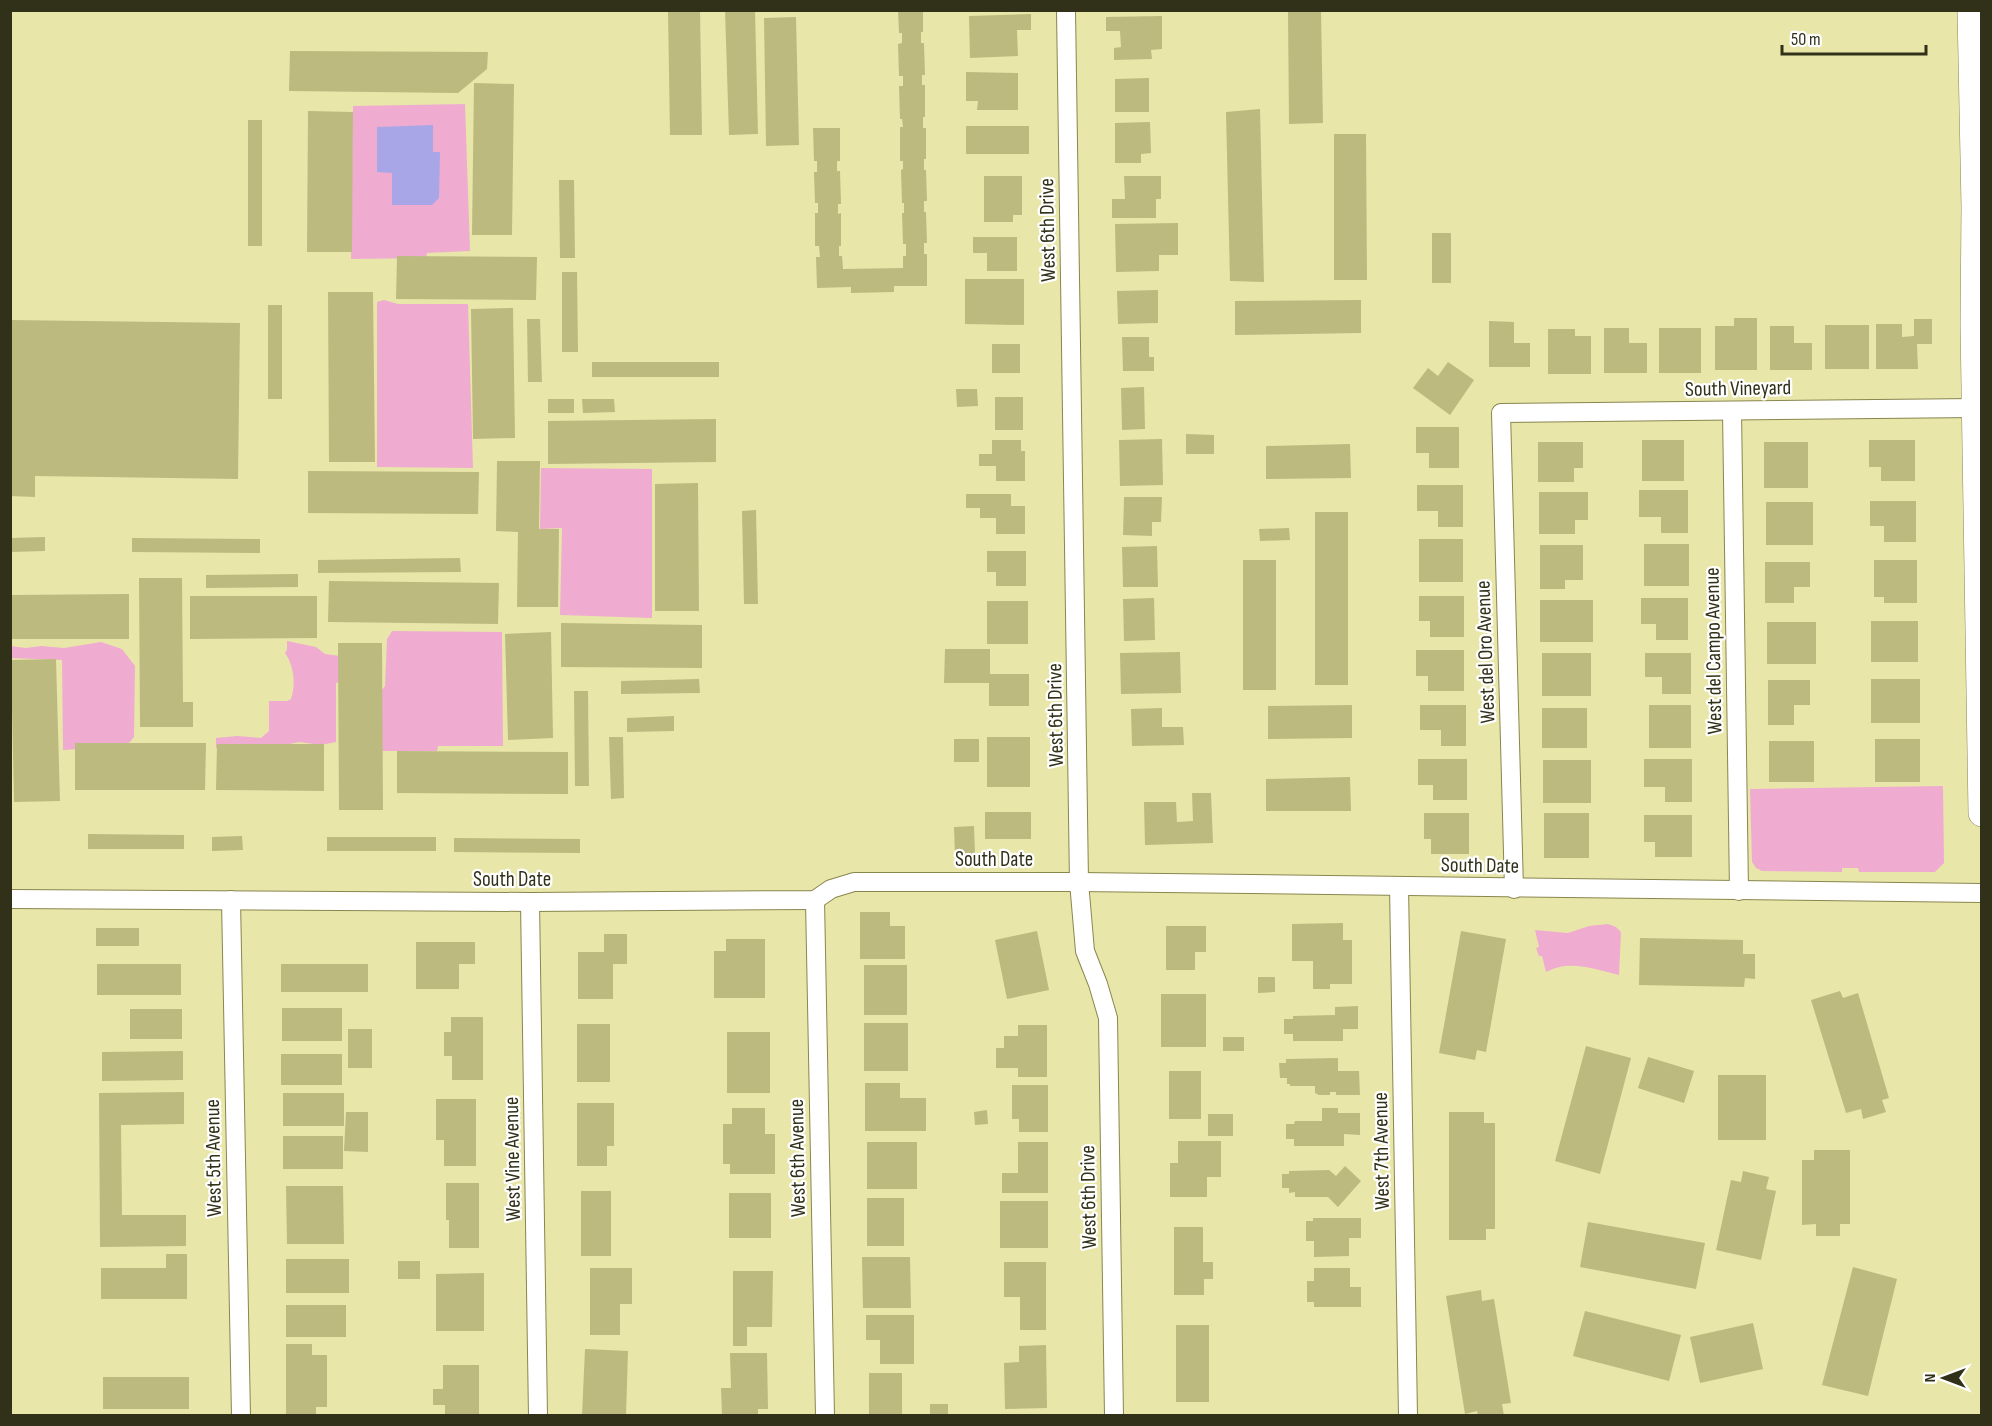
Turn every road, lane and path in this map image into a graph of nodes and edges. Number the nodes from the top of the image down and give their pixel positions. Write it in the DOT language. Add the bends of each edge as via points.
graph roads {
  1 [pos="1066,10"];
  2 [pos="1971,10"];
  3 [pos="1975,408"];
  4 [pos="1732,411"];
  5 [pos="1501,413"];
  6 [pos="1980,473"];
  7 [pos="1982,813"];
  8 [pos="1079,882"];
  9 [pos="1399,886"];
  10 [pos="1514,888"];
  11 [pos="1739,891"];
  12 [pos="1982,893"];
  13 [pos="10,899"];
  14 [pos="231,900"];
  15 [pos="815,900"];
  16 [pos="530,902"];
  17 [pos="241,1416"];
  18 [pos="538,1416"];
  19 [pos="825,1416"];
  20 [pos="1114,1416"];
  21 [pos="1408,1416"];
  1 -- 8 [label="street, West 6th Drive"];
  2 -- 3 [label="street"];
  3 -- 4 [label="street, South Vineyard"];
  3 -- 6 [label="street"];
  4 -- 5 [label="street, South Vineyard"];
  4 -- 11 [label="street, West del Campo Avenue"];
  5 -- 10 [label="street, West del Oro Avenue"];
  6 -- 7 [label="street"];
  8 -- 9 [label="street, South Date"];
  8 -- 15 [label="street, South Date" via="854,882 831,888"];
  8 -- 20 [label="street, West 6th Drive" via="1085,951 1108,1018"];
  9 -- 10 [label="street, South Date"];
  9 -- 21 [label="street, West 7th Avenue"];
  10 -- 11 [label="street, South Date"];
  11 -- 12 [label="street, South Date"];
  13 -- 14 [label="street, South Date"];
  14 -- 16 [label="street, South Date"];
  14 -- 17 [label="street, West 5th Avenue"];
  15 -- 16 [label="street, South Date"];
  15 -- 19 [label="street, West 6th Avenue"];
  16 -- 18 [label="street, West Vine Avenue"];
}
